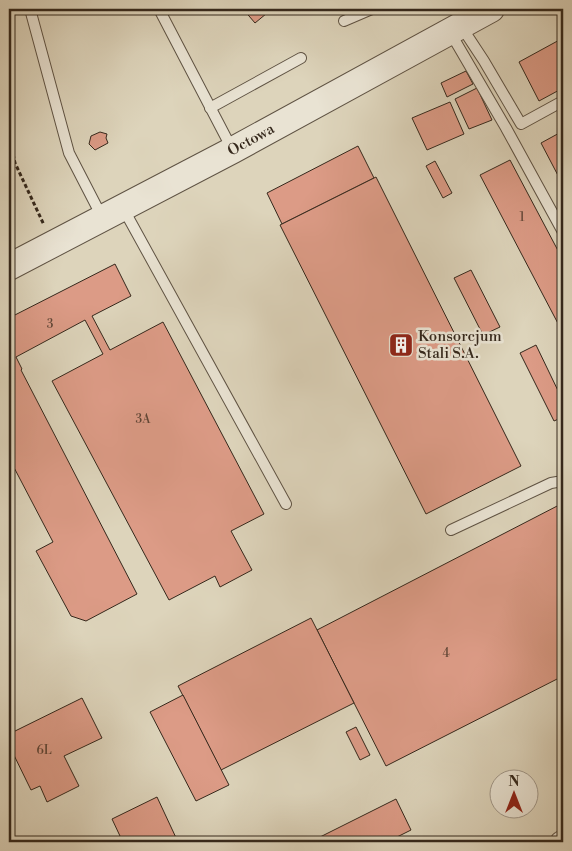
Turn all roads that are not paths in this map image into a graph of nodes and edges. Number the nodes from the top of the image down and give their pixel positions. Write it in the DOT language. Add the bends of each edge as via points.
graph roads {
  1 [pos="30,9"];
  2 [pos="159,9"];
  3 [pos="372,9"];
  4 [pos="491,9"];
  5 [pos="344,21"];
  6 [pos="455,28"];
  7 [pos="301,58"];
  8 [pos="563,101"];
  9 [pos="210,108"];
  10 [pos="233,150"];
  11 [pos="112,213"];
  12 [pos="563,232"];
  13 [pos="9,267"];
  14 [pos="563,481"];
  15 [pos="286,504"];
  16 [pos="451,530"];
  1 -- 11 [label="lane" via="69,153"];
  2 -- 9 [label="lane"];
  3 -- 5 [label="lane"];
  4 -- 6 [label="street, Octowa"];
  6 -- 8 [label="lane" via="484,61 520,124"];
  6 -- 10 [label="street, Octowa"];
  6 -- 12 [label="lane"];
  7 -- 9 [label="lane"];
  9 -- 10 [label="lane"];
  10 -- 11 [label="street, Octowa"];
  11 -- 13 [label="street, Octowa"];
  11 -- 15 [label="lane"];
  14 -- 16 [label="lane" via="551,483"];
}
